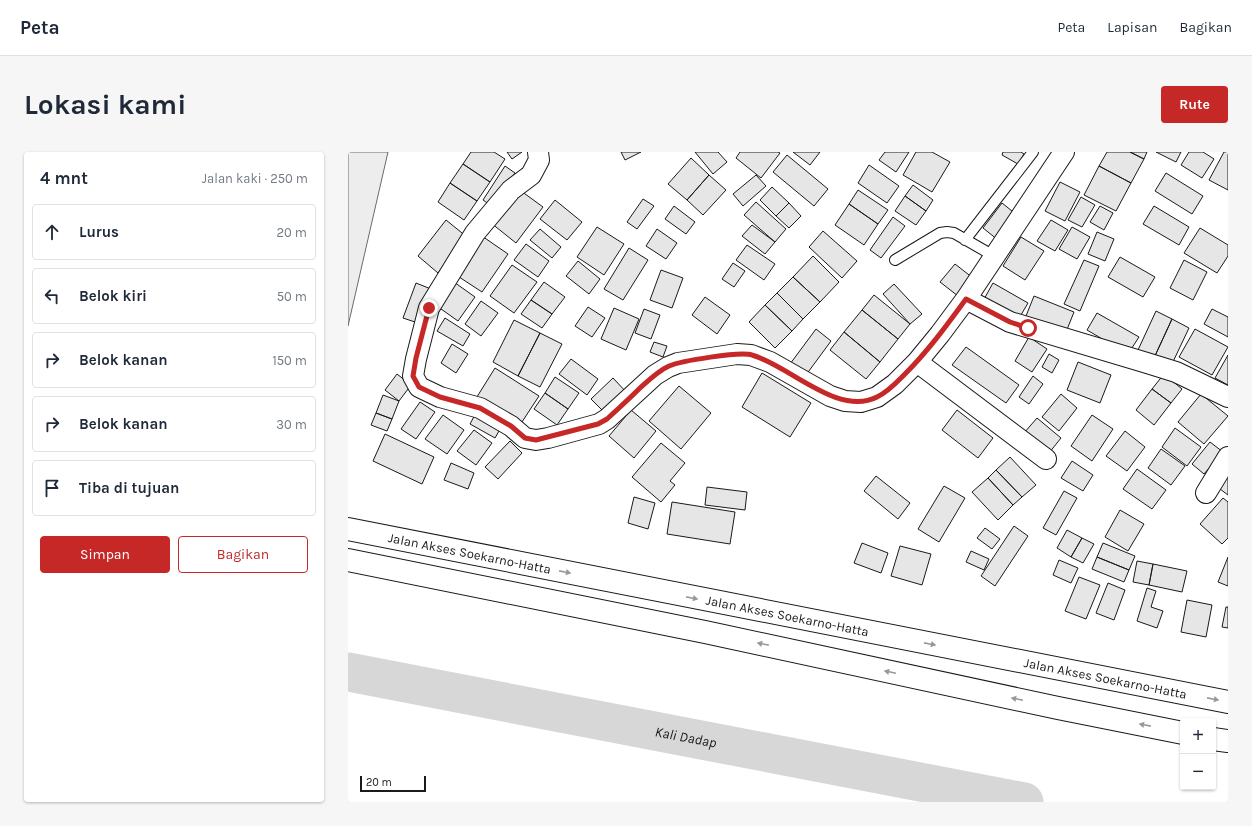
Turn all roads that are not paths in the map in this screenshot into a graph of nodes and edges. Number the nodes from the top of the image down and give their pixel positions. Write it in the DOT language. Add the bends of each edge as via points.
graph roads {
  1 [pos="538,152"];
  2 [pos="1033,152"];
  3 [pos="1064,152"];
  4 [pos="965,240"];
  5 [pos="994,256"];
  6 [pos="895,260"];
  7 [pos="966,299"];
  8 [pos="917,362"];
  9 [pos="1228,397"];
  10 [pos="1228,457"];
  11 [pos="1046,459"];
  12 [pos="1206,493"];
  13 [pos="348,529"];
  14 [pos="348,560"];
  15 [pos="1228,702"];
  16 [pos="1180,732"];
  17 [pos="1216,739"];
  18 [pos="1228,742"];
  1 -- 8 [label="street" via="540,160 531,175 511,190 475,233 429,308 413,376 419,387 440,397 480,408 511,426 525,438 536,440 598,424 607,419 655,375 678,363 737,354 751,355 770,362 830,396 845,401 861,402 883,393"];
  2 -- 4 [label="lane"];
  3 -- 5 [label="street"];
  4 -- 5 [label="lane"];
  4 -- 6 [label="lane" via="954,233 940,233"];
  5 -- 7 [label="street"];
  7 -- 8 [label="street"];
  7 -- 9 [label="street" via="1010,322 1176,372"];
  8 -- 11 [label="street"];
  10 -- 12 [label="street"];
  13 -- 15 [label="main road, Jalan Akses Soekarno-Hatta, one-way"];
  16 -- 14 [label="main road, one-way"];
  17 -- 18 [label="main road"];
}
